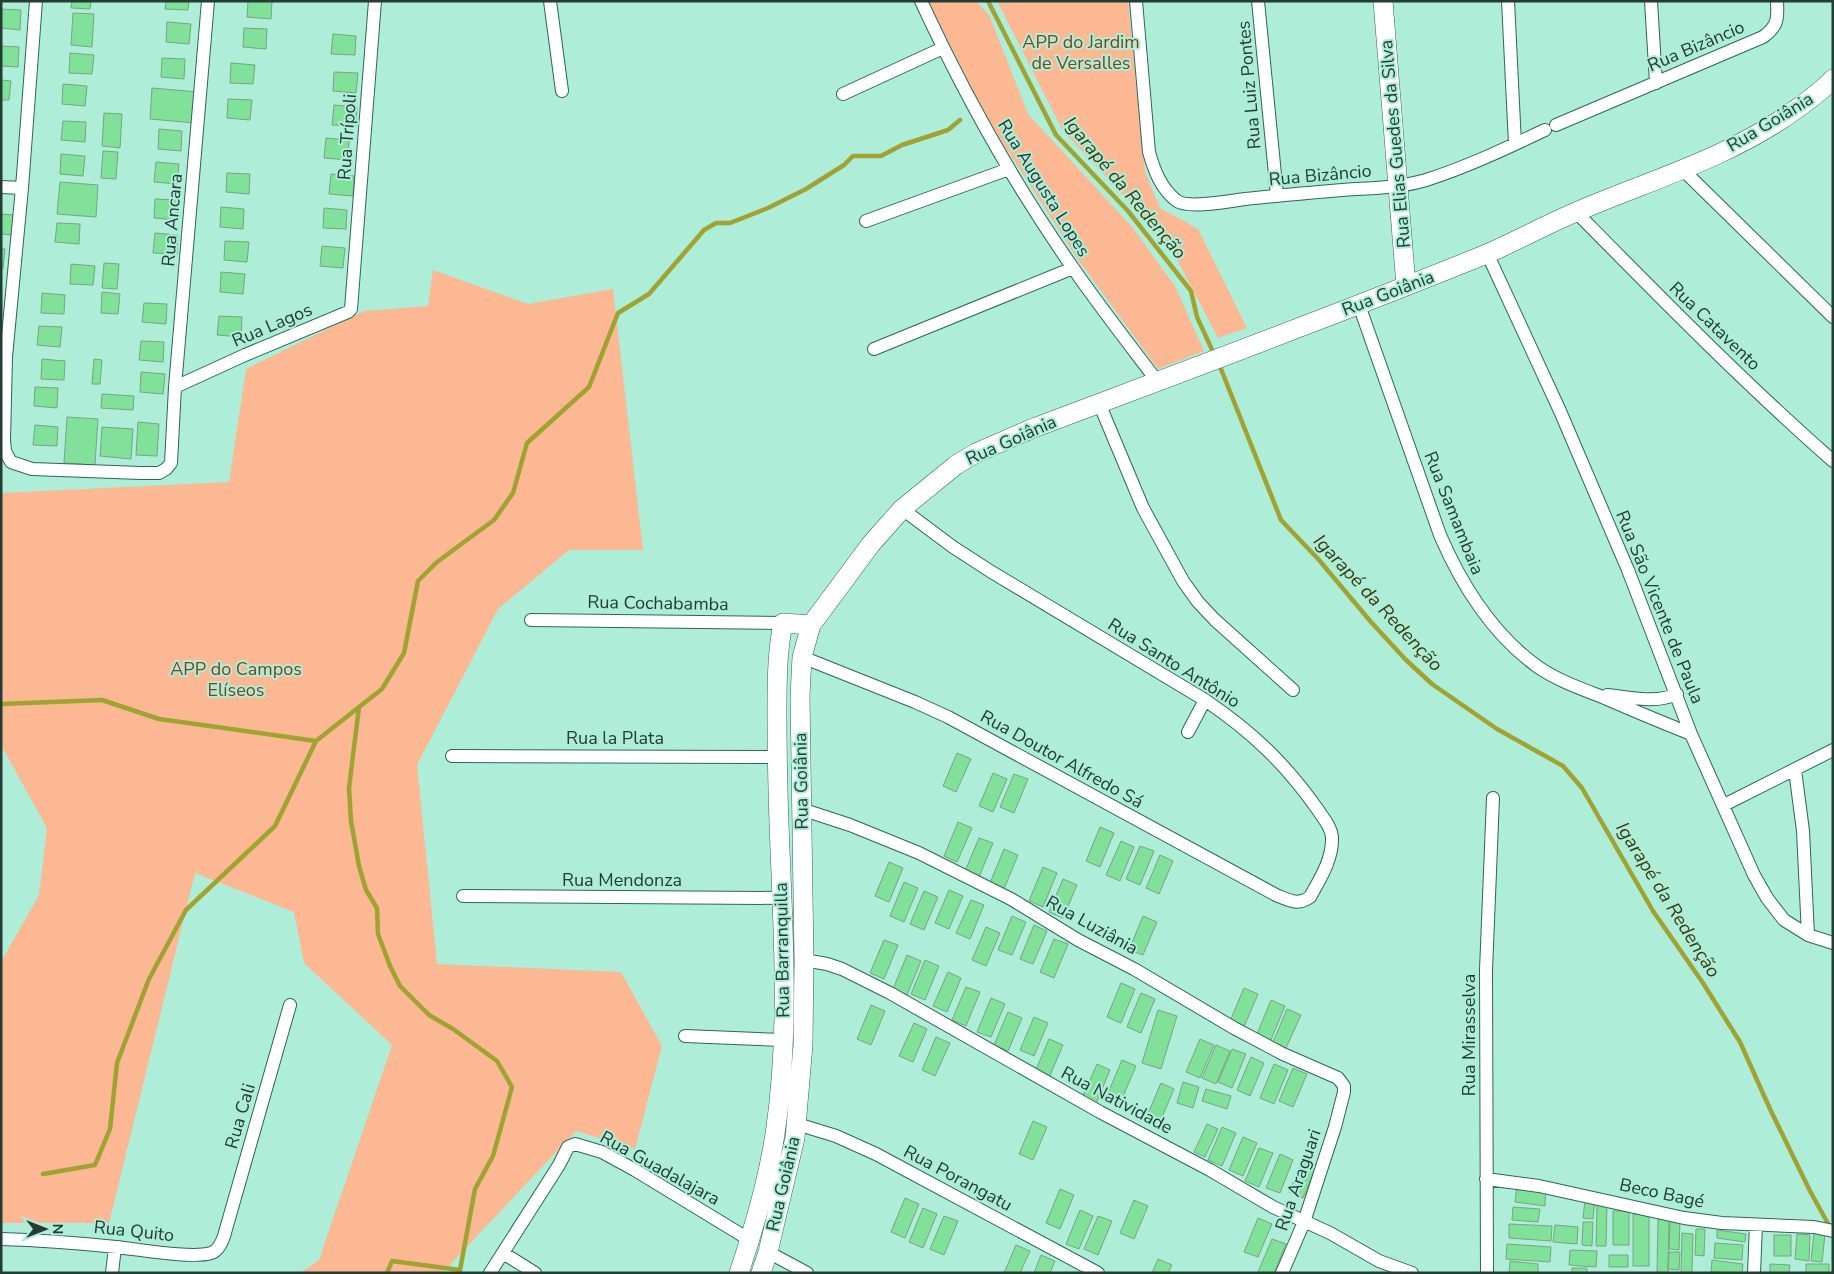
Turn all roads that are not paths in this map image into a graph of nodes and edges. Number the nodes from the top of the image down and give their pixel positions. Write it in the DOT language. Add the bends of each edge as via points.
graph roads {
  1 [pos="36,1"];
  2 [pos="208,1"];
  3 [pos="375,1"];
  4 [pos="550,1"];
  5 [pos="921,1"];
  6 [pos="1136,1"];
  7 [pos="1258,1"];
  8 [pos="1383,1"];
  9 [pos="1508,1"];
  10 [pos="1651,1"];
  11 [pos="1777,5"];
  12 [pos="943,48"];
  13 [pos="1833,79"];
  14 [pos="1656,83"];
  15 [pos="562,91"];
  16 [pos="843,94"];
  17 [pos="1515,144"];
  18 [pos="1009,169"];
  19 [pos="1683,170"];
  20 [pos="1398,186"];
  21 [pos="1,187"];
  22 [pos="22,188"];
  23 [pos="1277,195"];
  24 [pos="1576,212"];
  25 [pos="866,221"];
  26 [pos="1487,254"];
  27 [pos="1073,268"];
  28 [pos="354,276"];
  29 [pos="1406,286"];
  30 [pos="1358,305"];
  31 [pos="1833,317"];
  32 [pos="874,349"];
  33 [pos="4,357"];
  34 [pos="1157,381"];
  35 [pos="175,387"];
  36 [pos="1099,403"];
  37 [pos="1833,462"];
  38 [pos="902,509"];
  39 [pos="531,620"];
  40 [pos="783,623"];
  41 [pos="811,625"];
  42 [pos="802,657"];
  43 [pos="1293,690"];
  44 [pos="1594,694"];
  45 [pos="1676,694"];
  46 [pos="1205,700"];
  47 [pos="1188,732"];
  48 [pos="1691,734"];
  49 [pos="1833,750"];
  50 [pos="452,756"];
  51 [pos="777,757"];
  52 [pos="1795,770"];
  53 [pos="1493,798"];
  54 [pos="1724,805"];
  55 [pos="801,809"];
  56 [pos="463,896"];
  57 [pos="782,898"];
  58 [pos="1299,902"];
  59 [pos="1808,935"];
  60 [pos="1833,943"];
  61 [pos="804,960"];
  62 [pos="290,1005"];
  63 [pos="685,1036"];
  64 [pos="783,1040"];
  65 [pos="1344,1098"];
  66 [pos="796,1131"];
  67 [pos="775,1135"];
  68 [pos="1486,1179"];
  69 [pos="1304,1222"];
  70 [pos="1756,1225"];
  71 [pos="1831,1231"];
  72 [pos="224,1236"];
  73 [pos="1,1238"];
  74 [pos="750,1240"];
  75 [pos="115,1247"];
  76 [pos="768,1252"];
  77 [pos="503,1253"];
  78 [pos="112,1273"];
  79 [pos="490,1273"];
  80 [pos="535,1273"];
  81 [pos="738,1273"];
  82 [pos="761,1273"];
  83 [pos="807,1273"];
  84 [pos="1098,1273"];
  85 [pos="1282,1273"];
  86 [pos="1412,1273"];
  87 [pos="1487,1273"];
  88 [pos="1754,1273"];
  1 -- 22 [label="street"];
  2 -- 35 [label="street, Rua Ancara"];
  3 -- 28 [label="street, Rua Trípoli"];
  4 -- 15 [label="street"];
  5 -- 12 [label="street, Rua Augusta Lopes"];
  6 -- 23 [label="street, Rua Bizâncio" via="1150,152 1156,175 1178,201 1191,204"];
  7 -- 23 [label="street, Rua Luiz Pontes"];
  8 -- 20 [label="street, Rua Elias Guedes da Silva"];
  9 -- 17 [label="street"];
  10 -- 14 [label="street"];
  11 -- 14 [label="street, Rua Bizâncio" via="1776,26 1763,37"];
  12 -- 16 [label="street"];
  12 -- 18 [label="street, Rua Augusta Lopes"];
  13 -- 19 [label="street, Rua Goiânia" via="1819,93 1756,136"];
  14 -- 17 [label="street, Rua Bizâncio"];
  17 -- 20 [label="street, Rua Bizâncio" via="1426,180"];
  18 -- 25 [label="street"];
  18 -- 27 [label="street, Rua Augusta Lopes"];
  19 -- 24 [label="street, Rua Goiânia"];
  19 -- 31 [label="street"];
  20 -- 23 [label="street, Rua Bizâncio"];
  20 -- 29 [label="street, Rua Elias Guedes da Silva"];
  21 -- 22 [label="street"];
  22 -- 33 [label="street"];
  24 -- 26 [label="street, Rua Goiânia"];
  24 -- 37 [label="street, Rua Catavento" via="1682,320"];
  26 -- 29 [label="street, Rua Goiânia"];
  26 -- 45 [label="street, Rua São Vicente de Paula" via="1560,411 1628,570"];
  27 -- 32 [label="street"];
  27 -- 34 [label="street, Rua Augusta Lopes"];
  28 -- 35 [label="street, Rua Lagos" via="353,298 348,312"];
  29 -- 30 [label="street, Rua Goiânia"];
  30 -- 34 [label="street, Rua Goiânia"];
  30 -- 44 [label="street, Rua Samambaia" via="1436,525 1465,588 1500,633 1526,658 1553,676"];
  33 -- 35 [label="street, Rua Ancara" via="5,451 8,459 32,469 159,473 166,469 171,463"];
  34 -- 36 [label="street, Rua Goiânia"];
  36 -- 38 [label="street, Rua Goiânia" via="968,457"];
  36 -- 43 [label="street" via="1142,508 1198,602"];
  38 -- 41 [label="street, Rua Goiânia" via="858,561"];
  38 -- 46 [label="street, Rua Santo Antônio" via="990,571"];
  39 -- 40 [label="street, Rua Cochabamba"];
  40 -- 41 [label="street"];
  40 -- 51 [label="street, Rua Barranquilla" via="778,656"];
  41 -- 42 [label="street, Rua Goiânia"];
  42 -- 55 [label="street, Rua Goiânia"];
  42 -- 58 [label="street, Rua Doutor Alfredo Sá" via="948,717 1276,895"];
  44 -- 45 [label="street" via="1651,700"];
  44 -- 48 [label="street, Rua Samambaia"];
  45 -- 48 [label="street, Rua São Vicente de Paula"];
  46 -- 47 [label="street"];
  46 -- 58 [label="street, Rua Santo Antônio" via="1237,722 1267,749 1290,773 1330,828 1332,846 1327,865 1310,897"];
  48 -- 54 [label="street, Rua São Vicente de Paula"];
  49 -- 52 [label="street"];
  50 -- 51 [label="street, Rua la Plata"];
  51 -- 57 [label="street, Rua Barranquilla"];
  52 -- 54 [label="street"];
  52 -- 59 [label="street" via="1804,849"];
  53 -- 68 [label="street, Rua Mirasselva" via="1486,970"];
  54 -- 59 [label="street, Rua São Vicente de Paula" via="1767,898 1784,920"];
  55 -- 61 [label="street, Rua Goiânia"];
  55 -- 65 [label="street, Rua Luziânia" via="910,850 1011,899 1234,1028 1338,1078 1344,1086"];
  56 -- 57 [label="street, Rua Mendonza"];
  57 -- 64 [label="street, Rua Barranquilla"];
  59 -- 60 [label="street, Rua São Vicente de Paula"];
  61 -- 66 [label="street, Rua Goiânia" via="803,1045"];
  61 -- 69 [label="street, Rua Natividade" via="842,969 890,993"];
  62 -- 72 [label="street, Rua Cali"];
  63 -- 64 [label="street"];
  64 -- 67 [label="street, Rua Barranquilla"];
  65 -- 69 [label="street, Rua Araguari"];
  66 -- 67 [label="street"];
  66 -- 76 [label="street, Rua Goiânia"];
  66 -- 84 [label="street, Rua Porangatu" via="836,1136 867,1150"];
  67 -- 74 [label="street, Rua Barranquilla"];
  68 -- 70 [label="street, Beco Bagé" via="1539,1186 1684,1218"];
  68 -- 87 [label="street, Rua Mirasselva"];
  69 -- 85 [label="street, Rua Araguari"];
  69 -- 86 [label="street, Rua Natividade" via="1379,1261"];
  70 -- 71 [label="street, Beco Bagé" via="1814,1227"];
  70 -- 88 [label="street"];
  72 -- 75 [label="street, Rua Quito" via="214,1252 205,1255"];
  73 -- 75 [label="street, Rua Quito"];
  74 -- 77 [label="street, Rua Guadalajara" via="602,1152 573,1144 568,1147"];
  74 -- 81 [label="street, Rua Barranquilla"];
  75 -- 78 [label="street"];
  76 -- 82 [label="street, Rua Goiânia"];
  76 -- 83 [label="street"];
  77 -- 79 [label="street"];
  77 -- 80 [label="street"];
}
